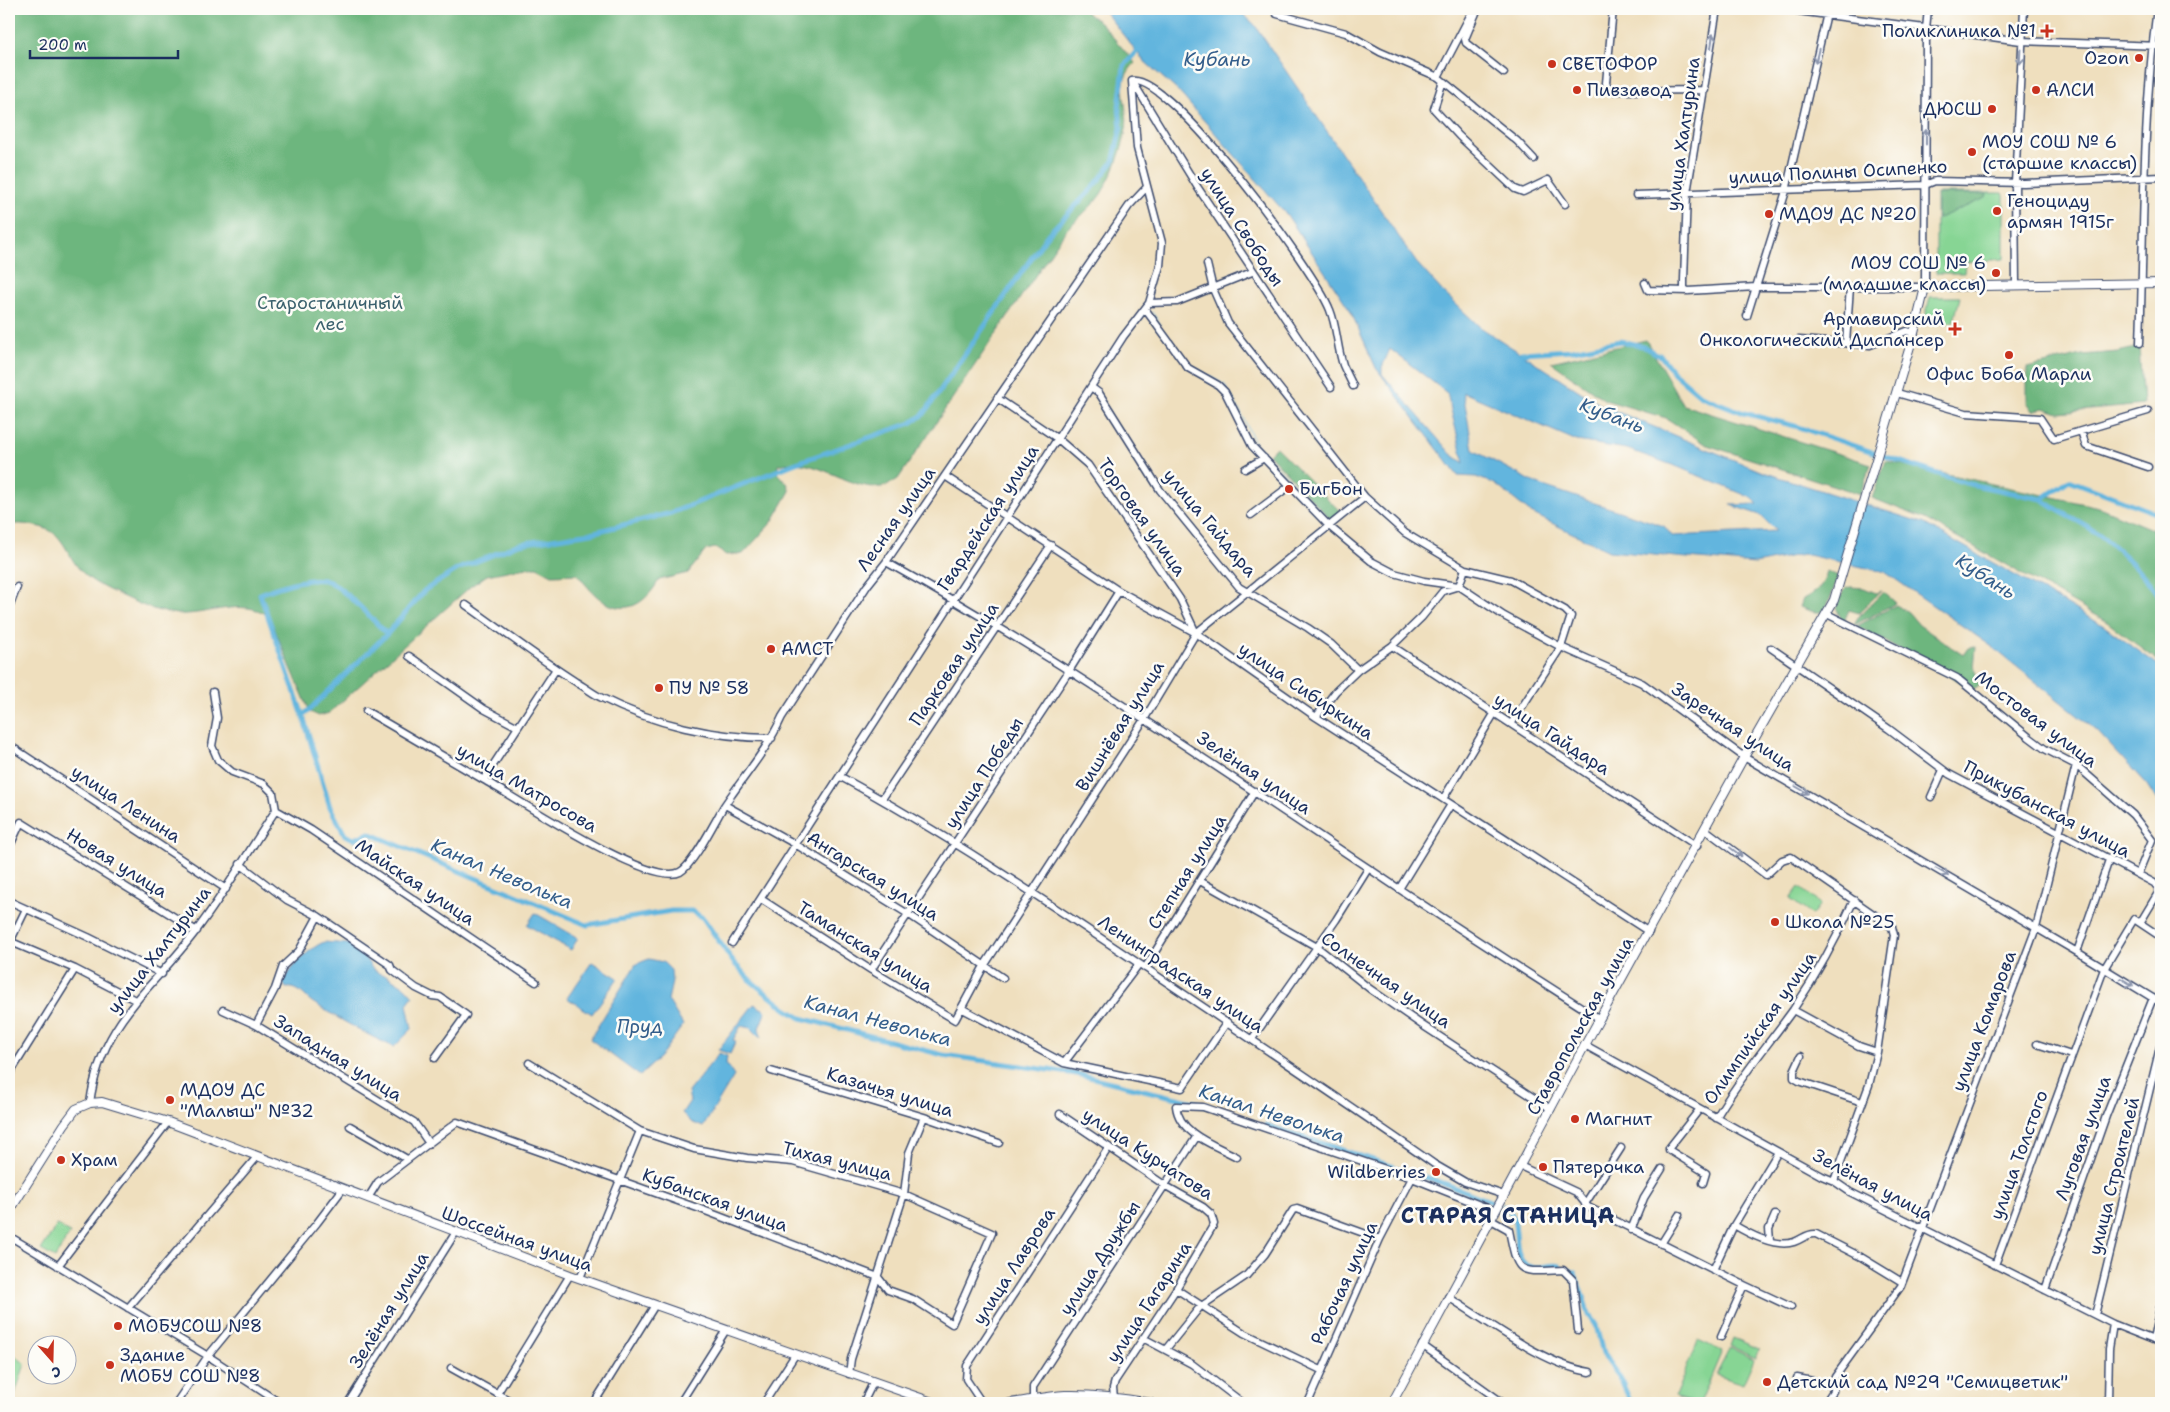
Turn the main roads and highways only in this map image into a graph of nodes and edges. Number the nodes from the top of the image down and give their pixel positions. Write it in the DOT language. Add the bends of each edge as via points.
graph roads {
  1 [pos="2161,282"];
  2 [pos="9,1212"];
  3 [pos="1024,1402"];
  4 [pos="935,1403"];
  5 [pos="1010,1403"];
  6 [pos="1150,1403"];
  7 [pos="1392,1403"];
  1 -- 7 [label="main road, Ставропольская улица" via="1925,287 1842,580 1827,614 1585,1045"];
  2 -- 4 [label="main road, Шоссейная улица" via="76,1109 102,1102 168,1122 570,1275"];
  3 -- 5 [label="main road"];
  3 -- 6 [label="main road" via="1064,1395 1114,1397"];
}
